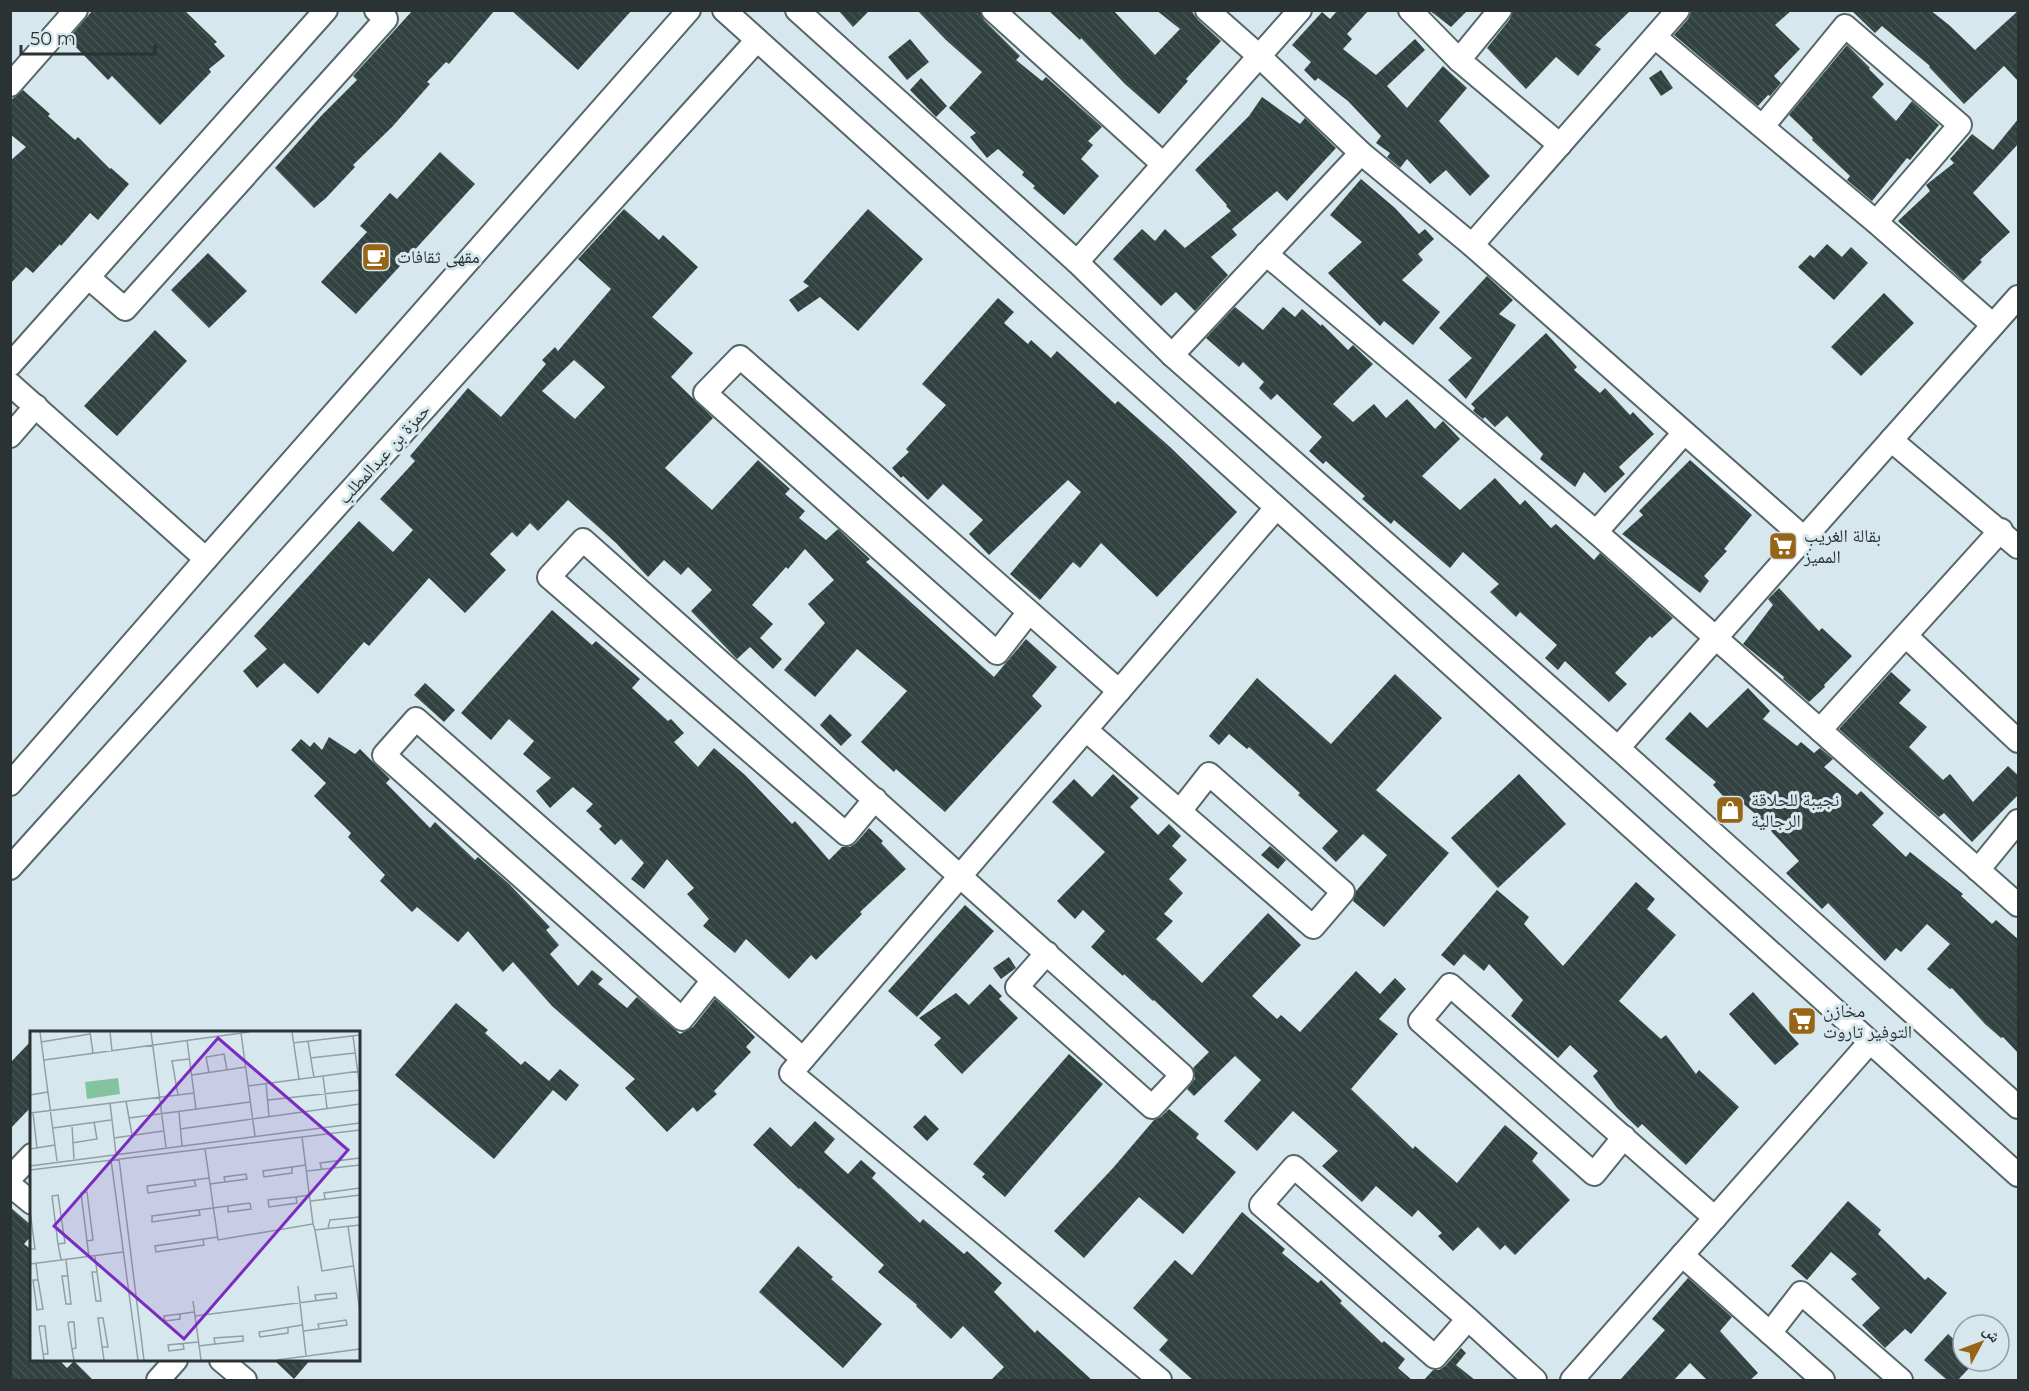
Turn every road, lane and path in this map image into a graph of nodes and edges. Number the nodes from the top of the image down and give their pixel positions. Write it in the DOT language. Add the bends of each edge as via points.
graph roads {
  1 [pos="76,10"];
  2 [pos="326,10"];
  3 [pos="376,10"];
  4 [pos="689,10"];
  5 [pos="724,10"];
  6 [pos="796,10"];
  7 [pos="993,10"];
  8 [pos="1207,10"];
  9 [pos="1300,10"];
  10 [pos="1410,10"];
  11 [pos="1500,10"];
  12 [pos="1678,10"];
  13 [pos="1655,37"];
  14 [pos="757,40"];
  15 [pos="1259,56"];
  16 [pos="1459,60"];
  17 [pos="10,85"];
  18 [pos="1762,126"];
  19 [pos="1560,145"];
  20 [pos="1361,153"];
  21 [pos="1163,164"];
  22 [pos="1876,222"];
  23 [pos="1472,245"];
  24 [pos="1266,254"];
  25 [pos="1077,262"];
  26 [pos="89,278"];
  27 [pos="2019,297"];
  28 [pos="1993,325"];
  29 [pos="1172,355"];
  30 [pos="10,365"];
  31 [pos="10,384"];
  32 [pos="36,406"];
  33 [pos="1684,433"];
  34 [pos="10,436"];
  35 [pos="1892,440"];
  36 [pos="1276,508"];
  37 [pos="2001,530"];
  38 [pos="1596,532"];
  39 [pos="1803,538"];
  40 [pos="2019,547"];
  41 [pos="206,559"];
  42 [pos="1029,612"];
  43 [pos="1716,637"];
  44 [pos="1906,637"];
  45 [pos="1119,691"];
  46 [pos="1086,730"];
  47 [pos="1820,730"];
  48 [pos="2019,741"];
  49 [pos="1618,748"];
  50 [pos="10,784"];
  51 [pos="874,799"];
  52 [pos="1180,811"];
  53 [pos="2019,821"];
  54 [pos="10,868"];
  55 [pos="1978,870"];
  56 [pos="961,875"];
  57 [pos="2019,905"];
  58 [pos="1047,953"];
  59 [pos="713,980"];
  60 [pos="1870,1042"];
  61 [pos="803,1059"];
  62 [pos="2019,1107"];
  63 [pos="1624,1137"];
  64 [pos="30,1157"];
  65 [pos="2019,1175"];
  66 [pos="10,1178"];
  67 [pos="10,1185"];
  68 [pos="30,1201"];
  69 [pos="1715,1218"];
  70 [pos="1682,1255"];
  71 [pos="1468,1319"];
  72 [pos="1770,1333"];
  73 [pos="174,1361"];
  74 [pos="223,1361"];
  75 [pos="158,1380"];
  76 [pos="245,1380"];
  77 [pos="1160,1380"];
  78 [pos="1535,1380"];
  79 [pos="1572,1380"];
  80 [pos="1824,1380"];
  81 [pos="1901,1380"];
  1 -- 17 [label="street"];
  2 -- 26 [label="street"];
  3 -- 26 [label="street" via="386,19 125,309"];
  4 -- 41 [label="street"];
  5 -- 14 [label="street"];
  6 -- 25 [label="street"];
  7 -- 21 [label="street"];
  8 -- 15 [label="street"];
  9 -- 15 [label="street"];
  10 -- 16 [label="street"];
  11 -- 16 [label="street"];
  12 -- 13 [label="street"];
  13 -- 18 [label="street"];
  13 -- 19 [label="street"];
  14 -- 36 [label="street"];
  14 -- 54 [label="street, حمزة بن عبدالمطلب"];
  15 -- 20 [label="street"];
  15 -- 21 [label="street"];
  16 -- 19 [label="street"];
  18 -- 22 [label="street"];
  18 -- 22 [label="street" via="1845,26 1960,124"];
  19 -- 23 [label="street"];
  20 -- 23 [label="street"];
  20 -- 24 [label="street"];
  21 -- 25 [label="street"];
  22 -- 28 [label="street"];
  23 -- 33 [label="street"];
  24 -- 29 [label="street"];
  24 -- 38 [label="street"];
  25 -- 29 [label="street"];
  26 -- 30 [label="street"];
  27 -- 28 [label="street"];
  28 -- 35 [label="street"];
  29 -- 49 [label="street"];
  31 -- 32 [label="street"];
  32 -- 34 [label="street"];
  32 -- 41 [label="street"];
  33 -- 38 [label="street"];
  33 -- 39 [label="street"];
  35 -- 37 [label="street"];
  35 -- 39 [label="street"];
  36 -- 45 [label="street"];
  36 -- 60 [label="street"];
  37 -- 40 [label="street"];
  37 -- 44 [label="street"];
  38 -- 43 [label="street"];
  39 -- 43 [label="street"];
  41 -- 50 [label="street"];
  42 -- 42 [label="street" via="740,357 705,393 997,653"];
  42 -- 45 [label="street"];
  43 -- 47 [label="street"];
  43 -- 49 [label="street"];
  44 -- 47 [label="street"];
  44 -- 48 [label="street"];
  45 -- 46 [label="street"];
  46 -- 52 [label="street"];
  46 -- 56 [label="street"];
  47 -- 55 [label="street"];
  49 -- 62 [label="street"];
  51 -- 51 [label="street" via="583,540 549,577 846,834"];
  51 -- 56 [label="street"];
  52 -- 52 [label="street" via="1313,927 1343,892 1209,774"];
  53 -- 55 [label="street"];
  55 -- 57 [label="street"];
  56 -- 58 [label="street"];
  56 -- 61 [label="street"];
  58 -- 58 [label="street" via="1017,987 1152,1107 1182,1075"];
  59 -- 59 [label="street" via="416,719 384,755 681,1019"];
  59 -- 61 [label="street"];
  60 -- 65 [label="street"];
  60 -- 69 [label="street"];
  61 -- 77 [label="street" via="790,1073"];
  63 -- 63 [label="street" via="1450,985 1420,1020 1594,1174"];
  63 -- 69 [label="street"];
  64 -- 66 [label="street"];
  67 -- 68 [label="street"];
  69 -- 70 [label="street"];
  70 -- 72 [label="street"];
  70 -- 79 [label="street"];
  71 -- 71 [label="street" via="1294,1167 1261,1205 1436,1357"];
  71 -- 78 [label="street"];
  72 -- 80 [label="street"];
  72 -- 81 [label="street" via="1801,1293"];
  73 -- 75 [label="street"];
  74 -- 76 [label="street"];
}
